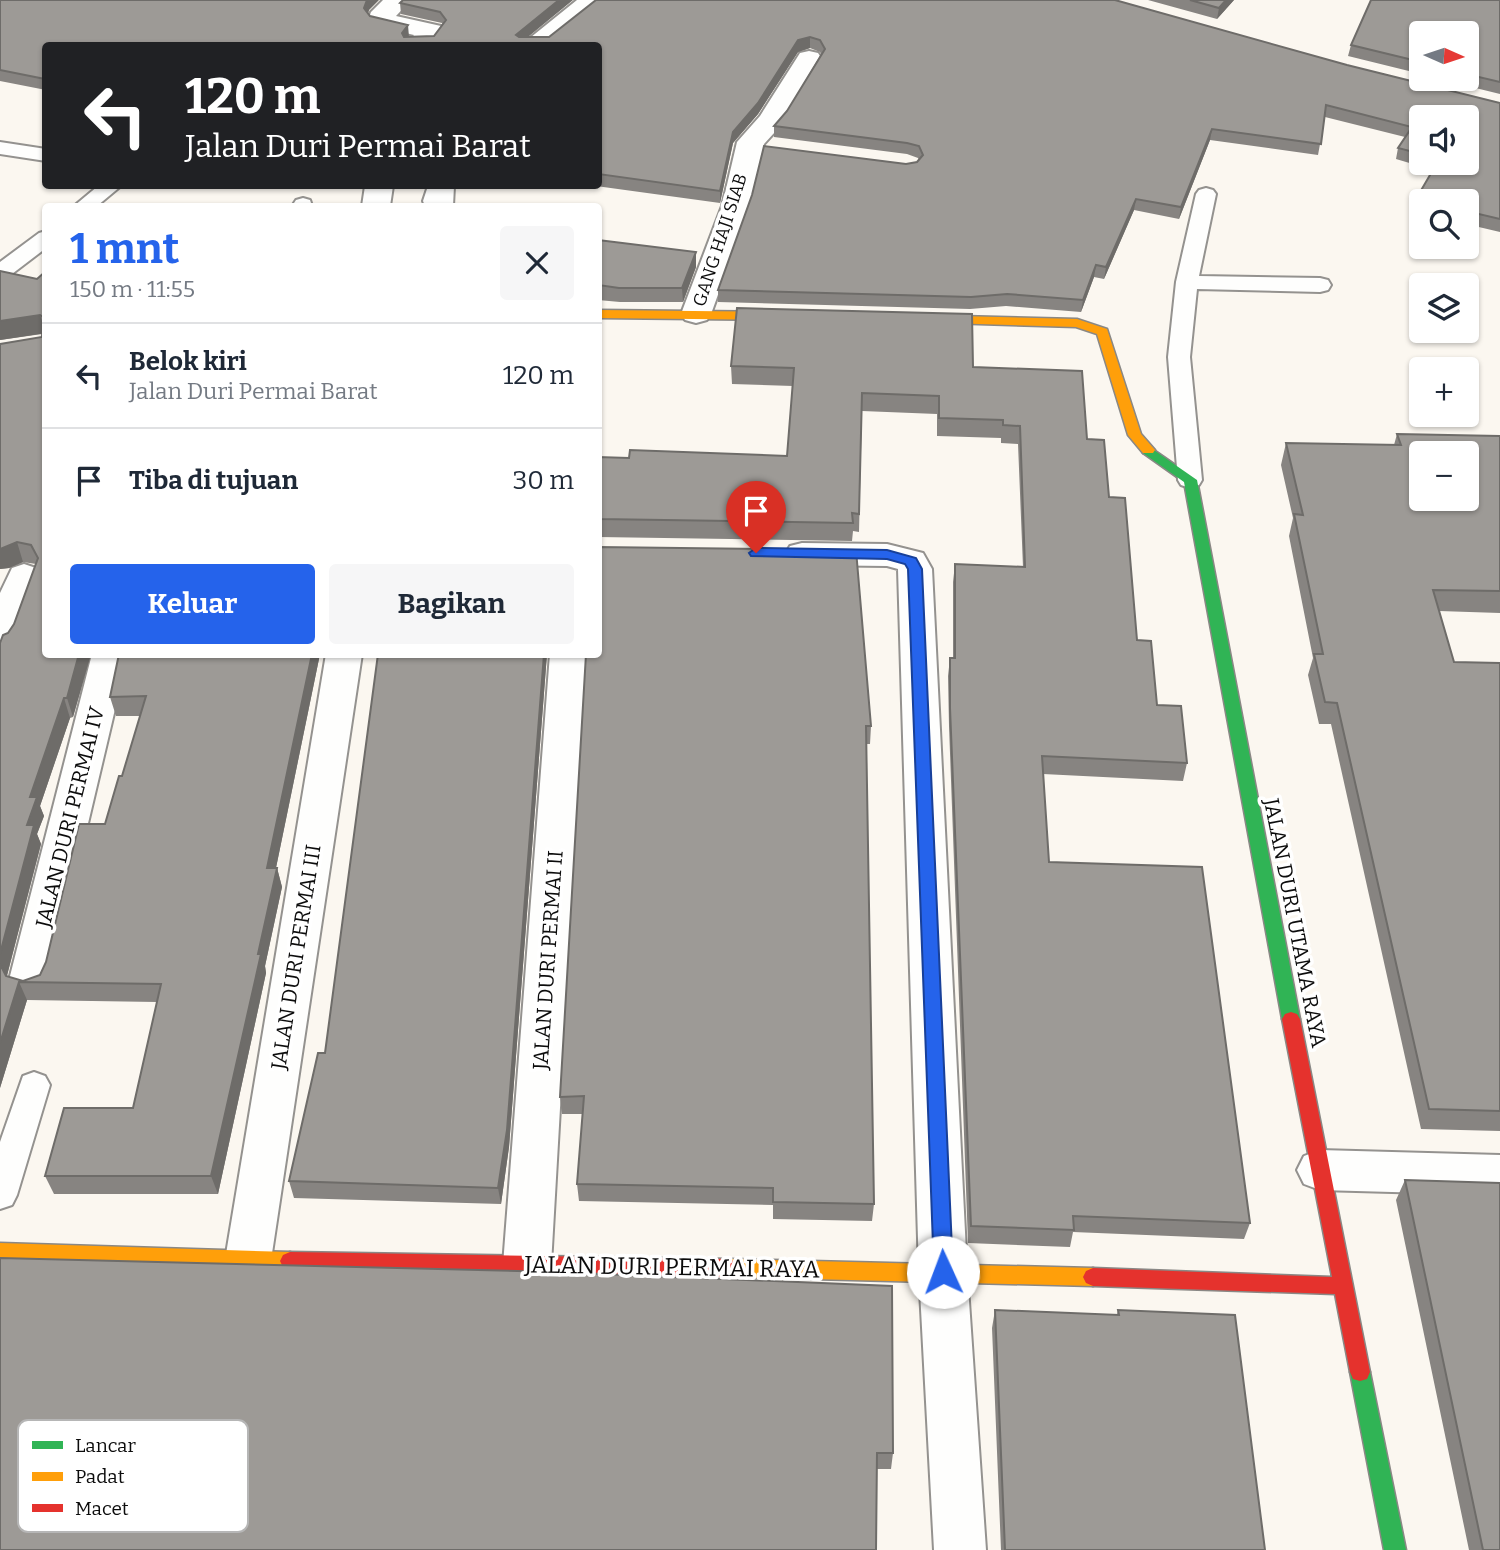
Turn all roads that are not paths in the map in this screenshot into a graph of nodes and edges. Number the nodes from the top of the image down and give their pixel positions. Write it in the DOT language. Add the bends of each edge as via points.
graph roads {
  1 [pos="398,0"];
  2 [pos="593,0"];
  3 [pos="422,42"];
  4 [pos="538,42"];
  5 [pos="809,59"];
  6 [pos="0,148"];
  7 [pos="42,154"];
  8 [pos="107,189"];
  9 [pos="1206,194"];
  10 [pos="88,203"];
  11 [pos="42,240"];
  12 [pos="0,272"];
  13 [pos="1187,282"];
  14 [pos="1320,285"];
  15 [pos="602,314"];
  16 [pos="696,314"];
  17 [pos="804,316"];
  18 [pos="899,318"];
  19 [pos="1191,480"];
  20 [pos="777,553"];
  21 [pos="23,576"];
  22 [pos="0,642"];
  23 [pos="109,658"];
  24 [pos="343,658"];
  25 [pos="568,658"];
  26 [pos="30,980"];
  27 [pos="34,1085"];
  28 [pos="1320,1170"];
  29 [pos="1500,1175"];
  30 [pos="0,1195"];
  31 [pos="0,1252"];
  32 [pos="248,1260"];
  33 [pos="527,1265"];
  34 [pos="943,1272"];
  35 [pos="1345,1286"];
  36 [pos="960,1550"];
  37 [pos="1395,1550"];
  1 -- 3 [label="street" via="380,17 384,22 432,31"];
  2 -- 4 [label="street"];
  5 -- 16 [label="street, GANG HAJI SIAB" via="771,121"];
  6 -- 7 [label="lane"];
  8 -- 10 [label="lane"];
  9 -- 13 [label="lane"];
  11 -- 12 [label="lane"];
  13 -- 14 [label="lane"];
  13 -- 19 [label="lane" via="1179,357"];
  15 -- 16 [label="street"];
  16 -- 17 [label="street"];
  18 -- 19 [label="street" via="1077,323 1103,332 1135,435"];
  19 -- 28 [label="street, JALAN DURI UTAMA RAYA"];
  20 -- 34 [label="street" via="887,555 911,561 915,569"];
  21 -- 22 [label="street"];
  23 -- 26 [label="street, JALAN DURI PERMAI IV"];
  24 -- 32 [label="street, JALAN DURI PERMAI III"];
  25 -- 33 [label="street, JALAN DURI PERMAI II"];
  27 -- 30 [label="lane"];
  28 -- 29 [label="street"];
  28 -- 35 [label="street, JALAN DURI UTAMA RAYA"];
  31 -- 32 [label="street, JALAN DURI PERMAI RAYA"];
  32 -- 33 [label="street, JALAN DURI PERMAI RAYA"];
  33 -- 34 [label="street, JALAN DURI PERMAI RAYA"];
  34 -- 35 [label="street, JALAN DURI PERMAI RAYA"];
  34 -- 36 [label="street"];
  35 -- 37 [label="street, JALAN DURI UTAMA RAYA"];
}
